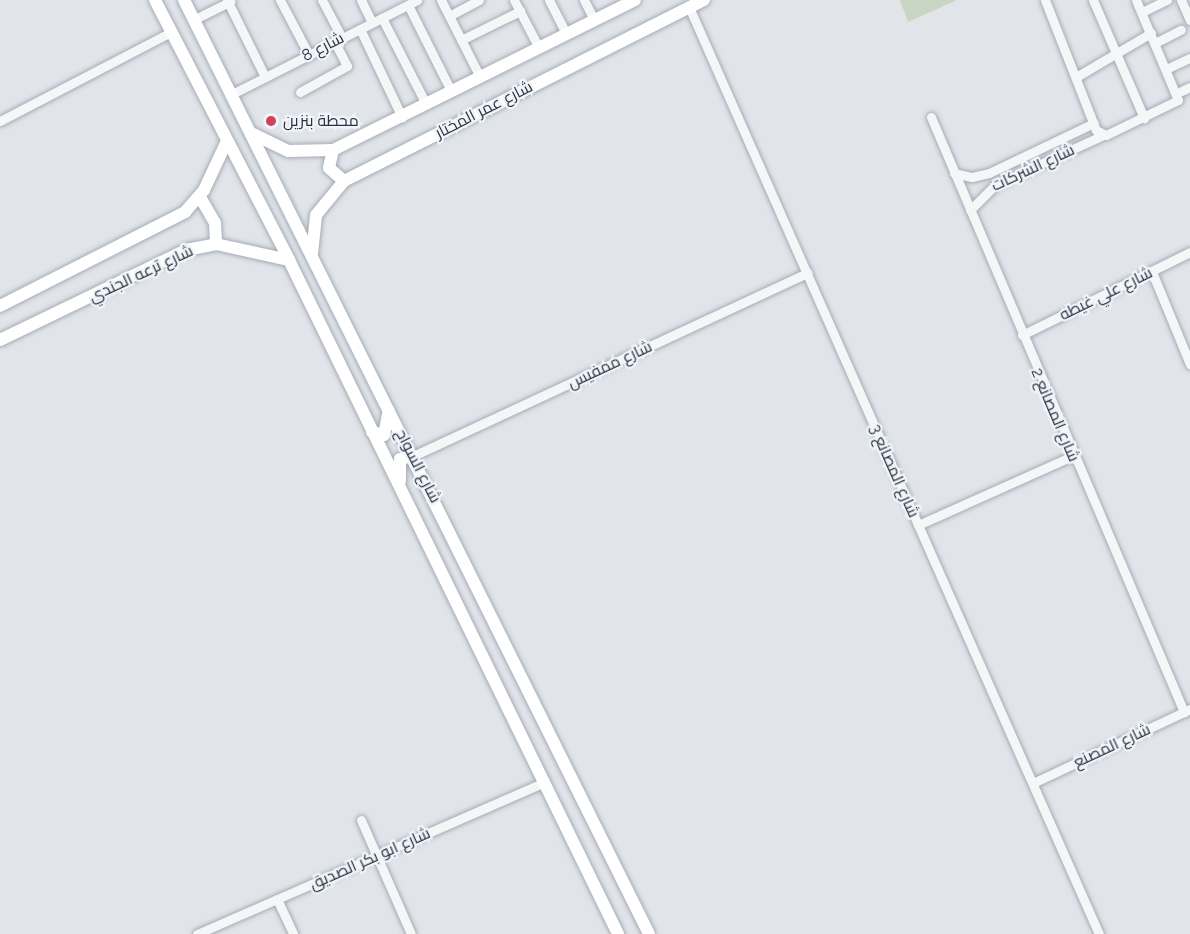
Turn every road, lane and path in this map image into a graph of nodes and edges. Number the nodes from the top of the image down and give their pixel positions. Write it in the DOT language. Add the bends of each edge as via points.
graph roads {
  1 [pos="155,0"];
  2 [pos="184,0"];
  3 [pos="280,0"];
  4 [pos="322,0"];
  5 [pos="361,0"];
  6 [pos="417,0"];
  7 [pos="441,0"];
  8 [pos="479,0"];
  9 [pos="514,0"];
  10 [pos="549,0"];
  11 [pos="584,0"];
  12 [pos="635,0"];
  13 [pos="704,0"];
  14 [pos="1045,0"];
  15 [pos="1093,0"];
  16 [pos="1136,0"];
  17 [pos="1167,0"];
  18 [pos="1181,0"];
  19 [pos="230,1"];
  20 [pos="408,5"];
  21 [pos="689,7"];
  22 [pos="520,11"];
  23 [pos="1142,12"];
  24 [pos="449,16"];
  25 [pos="382,18"];
  26 [pos="193,20"];
  27 [pos="594,20"];
  28 [pos="1190,20"];
  29 [pos="372,23"];
  30 [pos="360,29"];
  31 [pos="1181,30"];
  32 [pos="171,32"];
  33 [pos="1151,33"];
  34 [pos="566,34"];
  35 [pos="339,40"];
  36 [pos="461,40"];
  37 [pos="1155,43"];
  38 [pos="539,48"];
  39 [pos="1116,52"];
  40 [pos="309,55"];
  41 [pos="1190,58"];
  42 [pos="1166,69"];
  43 [pos="266,77"];
  44 [pos="480,77"];
  45 [pos="1076,77"];
  46 [pos="1190,87"];
  47 [pos="452,91"];
  48 [pos="300,92"];
  49 [pos="1177,93"];
  50 [pos="230,95"];
  51 [pos="426,104"];
  52 [pos="402,117"];
  53 [pos="931,117"];
  54 [pos="1144,118"];
  55 [pos="0,121"];
  56 [pos="1094,123"];
  57 [pos="248,130"];
  58 [pos="1103,135"];
  59 [pos="227,141"];
  60 [pos="333,150"];
  61 [pos="954,173"];
  62 [pos="344,181"];
  63 [pos="200,197"];
  64 [pos="969,210"];
  65 [pos="216,244"];
  66 [pos="1190,252"];
  67 [pos="312,258"];
  68 [pos="289,260"];
  69 [pos="1152,272"];
  70 [pos="808,273"];
  71 [pos="0,306"];
  72 [pos="1022,336"];
  73 [pos="0,340"];
  74 [pos="1190,364"];
  75 [pos="389,409"];
  76 [pos="372,432"];
  77 [pos="413,456"];
  78 [pos="1072,456"];
  79 [pos="401,490"];
  80 [pos="918,525"];
  81 [pos="1187,711"];
  82 [pos="543,783"];
  83 [pos="1033,783"];
  84 [pos="361,820"];
  85 [pos="377,856"];
  86 [pos="277,899"];
  87 [pos="197,934"];
  88 [pos="293,934"];
  89 [pos="411,934"];
  90 [pos="618,934"];
  91 [pos="648,934"];
  92 [pos="1100,934"];
  1 -- 32 [label="main road, شارع السواح"];
  2 -- 26 [label="main road, شارع السواح"];
  3 -- 40 [label="street"];
  4 -- 35 [label="street"];
  5 -- 29 [label="street"];
  6 -- 20 [label="street, شارع 8"];
  7 -- 24 [label="street"];
  8 -- 24 [label="street"];
  9 -- 22 [label="street"];
  10 -- 34 [label="street"];
  11 -- 27 [label="street"];
  12 -- 27 [label="main road, شارع عمر المختار"];
  13 -- 21 [label="main road, شارع عمر المختار"];
  14 -- 45 [label="street"];
  15 -- 39 [label="street"];
  16 -- 23 [label="street"];
  17 -- 23 [label="street"];
  18 -- 28 [label="street"];
  19 -- 26 [label="street"];
  19 -- 43 [label="street"];
  20 -- 25 [label="street, شارع 8"];
  20 -- 47 [label="street"];
  21 -- 62 [label="main road, شارع عمر المختار"];
  21 -- 70 [label="street, شارع المصانع 3"];
  22 -- 36 [label="street"];
  22 -- 38 [label="street"];
  23 -- 33 [label="street"];
  24 -- 36 [label="street"];
  25 -- 29 [label="street, شارع 8"];
  25 -- 51 [label="street"];
  26 -- 50 [label="main road, شارع السواح"];
  27 -- 34 [label="main road, شارع عمر المختار"];
  29 -- 30 [label="street, شارع 8"];
  30 -- 35 [label="street, شارع 8"];
  30 -- 52 [label="street"];
  31 -- 37 [label="street"];
  32 -- 55 [label="street"];
  32 -- 59 [label="main road, شارع السواح"];
  33 -- 37 [label="street"];
  33 -- 39 [label="street"];
  34 -- 38 [label="main road, شارع عمر المختار"];
  35 -- 40 [label="street, شارع 8"];
  35 -- 48 [label="street" via="346,66"];
  36 -- 44 [label="street"];
  37 -- 42 [label="street"];
  38 -- 44 [label="main road, شارع عمر المختار"];
  39 -- 45 [label="street"];
  39 -- 54 [label="street"];
  40 -- 43 [label="street, شارع 8"];
  41 -- 42 [label="street"];
  42 -- 49 [label="street"];
  43 -- 50 [label="street, شارع 8"];
  44 -- 47 [label="main road, شارع عمر المختار"];
  45 -- 56 [label="street"];
  46 -- 49 [label="street"];
  47 -- 51 [label="main road, شارع عمر المختار"];
  49 -- 54 [label="street, شارع الشركات" via="1176,103"];
  50 -- 57 [label="main road, شارع السواح"];
  51 -- 52 [label="main road, شارع عمر المختار"];
  52 -- 60 [label="main road, شارع عمر المختار"];
  53 -- 61 [label="street, شارع المصانع 2"];
  54 -- 58 [label="street, شارع الشركات"];
  56 -- 58 [label="street"];
  56 -- 61 [label="street, شارع الشركات" via="981,176"];
  57 -- 60 [label="main road, شارع عمر المختار" via="288,151"];
  57 -- 67 [label="main road, شارع السواح"];
  58 -- 64 [label="street, شارع الشركات" via="995,185"];
  59 -- 63 [label="main road, شارع ترعه الجندي"];
  59 -- 68 [label="main road, شارع السواح"];
  60 -- 62 [label="main road" via="329,168"];
  61 -- 64 [label="street, شارع المصانع 2"];
  62 -- 67 [label="main road, شارع عمر المختار" via="316,214"];
  63 -- 65 [label="main road" via="215,224"];
  63 -- 71 [label="main road, شارع ترعه الجندي" via="176,218"];
  64 -- 72 [label="street, شارع المصانع 2"];
  65 -- 68 [label="main road, شارع ترعه الجندي"];
  65 -- 73 [label="main road, شارع ترعه الجندي" via="186,250"];
  66 -- 69 [label="street, شارع علي غيطه"];
  67 -- 75 [label="main road, شارع السواح"];
  68 -- 76 [label="main road, شارع السواح"];
  69 -- 72 [label="street, شارع علي غيطه"];
  69 -- 74 [label="street"];
  70 -- 77 [label="street, شارع ممفيس"];
  70 -- 80 [label="street, شارع المصانع 3"];
  72 -- 78 [label="street, شارع المصانع 2"];
  75 -- 76 [label="main road" via="386,433 377,437"];
  75 -- 77 [label="main road, شارع السواح"];
  76 -- 79 [label="main road, شارع السواح"];
  77 -- 79 [label="main road" via="404,455 398,462"];
  77 -- 91 [label="main road, شارع السواح"];
  78 -- 80 [label="street"];
  78 -- 81 [label="street, شارع المصانع 2"];
  79 -- 82 [label="main road, شارع السواح"];
  80 -- 83 [label="street, شارع المصانع 3"];
  81 -- 83 [label="street, شارع المصنع"];
  82 -- 85 [label="street, شارع ابو بكر الصديق"];
  82 -- 90 [label="main road, شارع السواح"];
  83 -- 92 [label="street, شارع المصانع 3"];
  84 -- 85 [label="street"];
  85 -- 86 [label="street, شارع ابو بكر الصديق"];
  85 -- 89 [label="street"];
  86 -- 87 [label="street, شارع ابو بكر الصديق"];
  86 -- 88 [label="street"];
}
